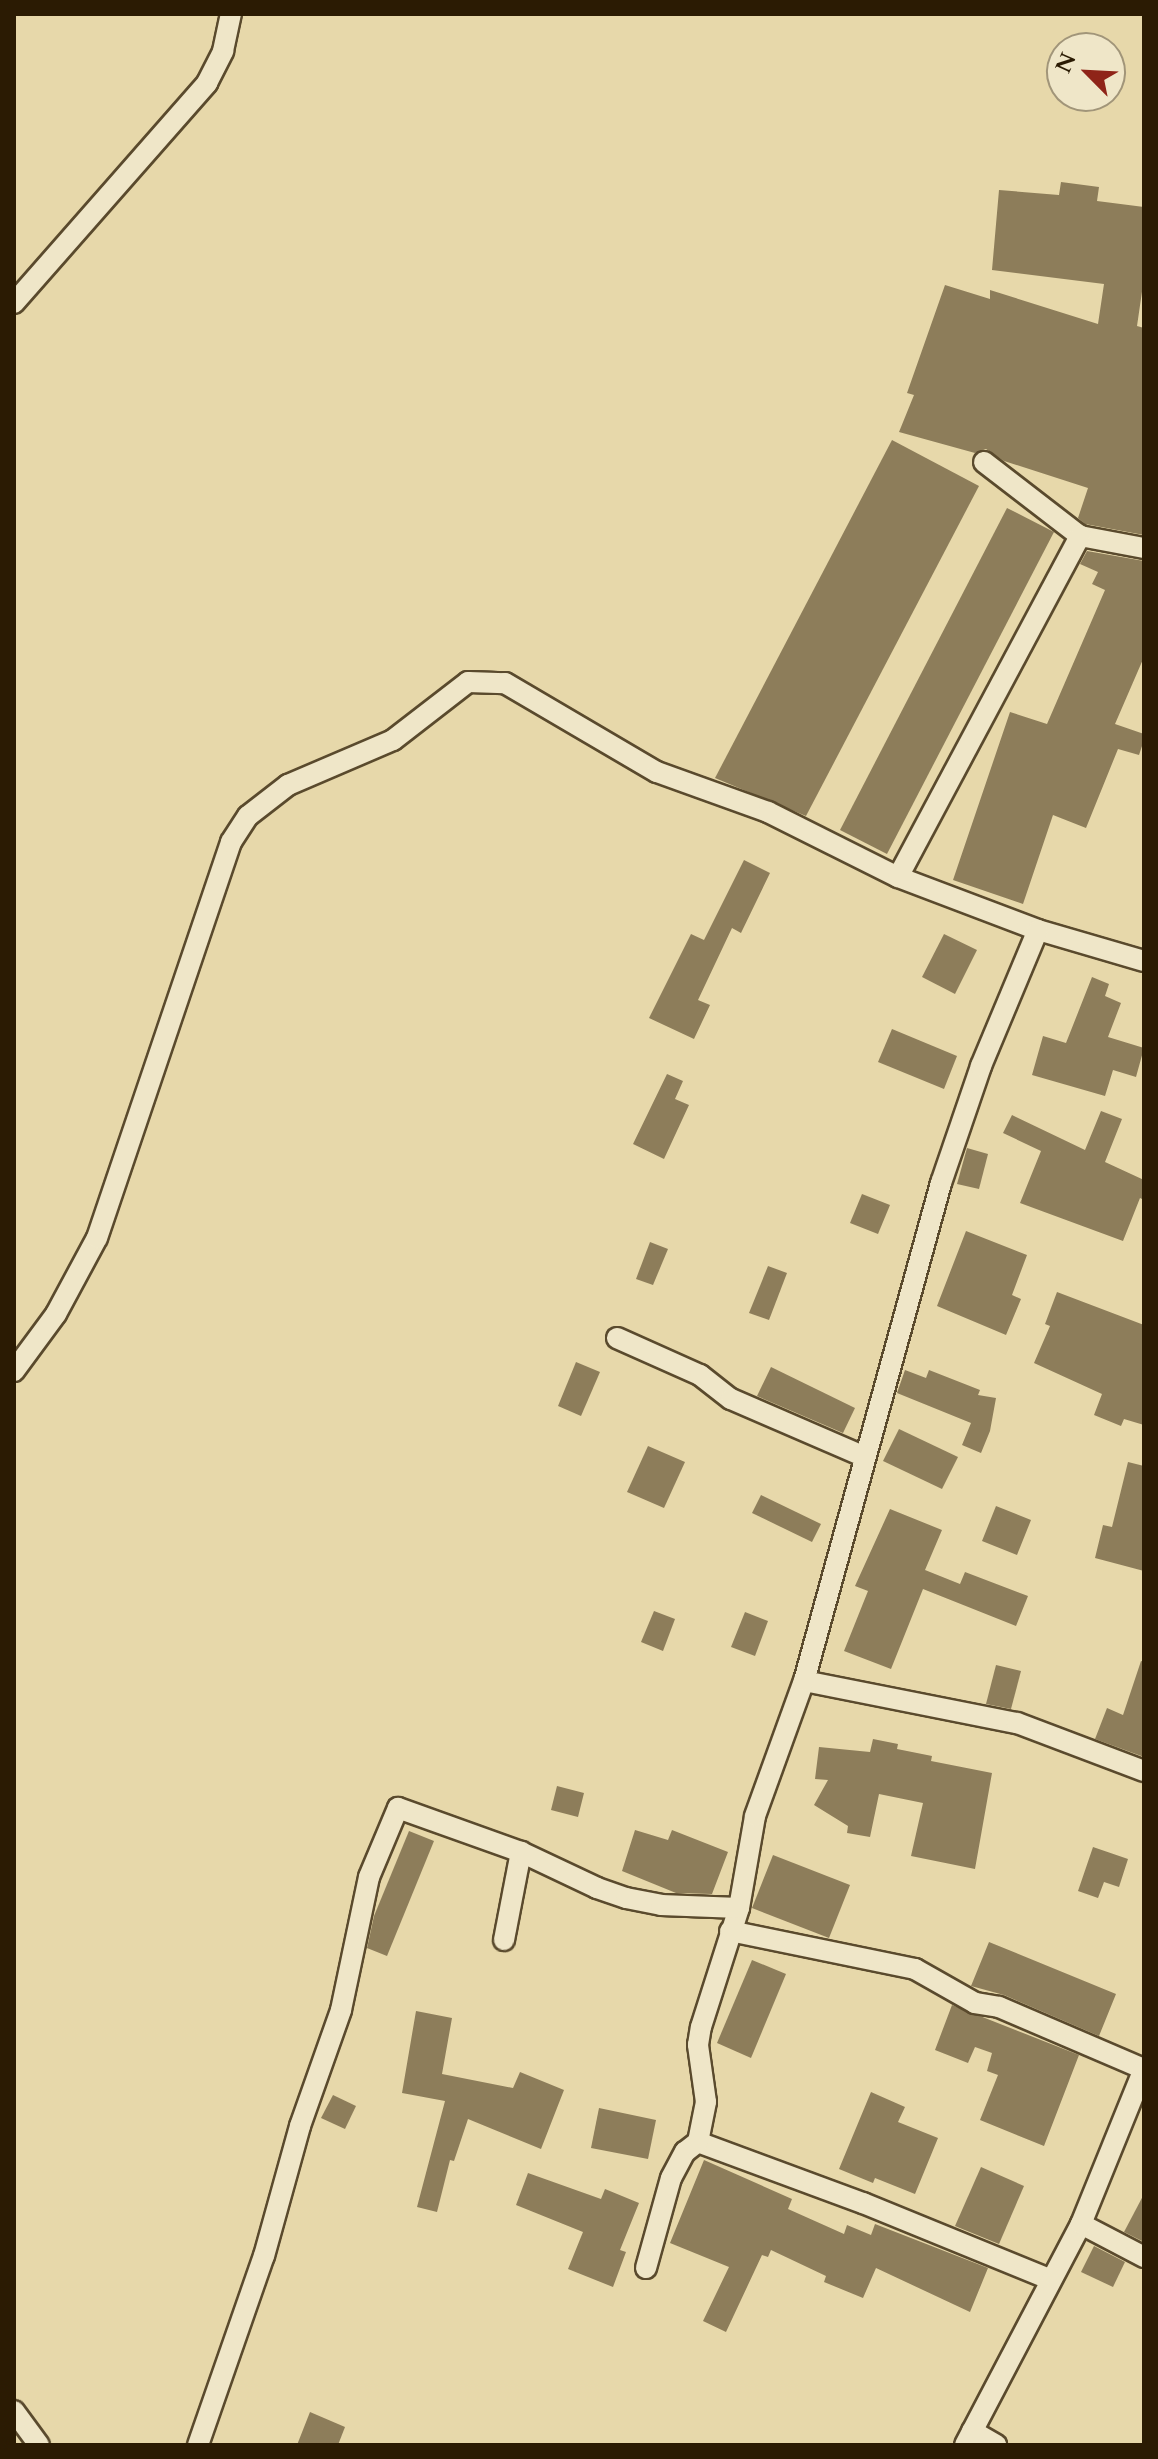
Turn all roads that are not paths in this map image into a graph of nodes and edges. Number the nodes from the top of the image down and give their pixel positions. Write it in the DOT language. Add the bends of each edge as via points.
graph roads {
  1 [pos="231,14"];
  2 [pos="14,303"];
  3 [pos="984,462"];
  4 [pos="1080,536"];
  5 [pos="1144,548"];
  6 [pos="898,877"];
  7 [pos="1038,930"];
  8 [pos="1144,961"];
  9 [pos="617,1338"];
  10 [pos="14,1371"];
  11 [pos="863,1456"];
  12 [pos="804,1681"];
  13 [pos="1144,1771"];
  14 [pos="521,1852"];
  15 [pos="739,1908"];
  16 [pos="730,1931"];
  17 [pos="504,1940"];
  18 [pos="1144,2069"];
  19 [pos="698,2142"];
  20 [pos="1081,2224"];
  21 [pos="1144,2257"];
  22 [pos="646,2268"];
  23 [pos="1049,2279"];
  24 [pos="14,2411"];
  25 [pos="968,2438"];
  26 [pos="39,2445"];
  27 [pos="198,2445"];
  28 [pos="996,2445"];
  1 -- 2 [label="street" via="223,51 207,83"];
  3 -- 4 [label="street"];
  4 -- 5 [label="street"];
  4 -- 6 [label="street"];
  6 -- 7 [label="street"];
  6 -- 10 [label="street" via="768,812 657,772 505,683 468,682 393,740 288,785 248,816 231,842 97,1238 56,1314"];
  7 -- 8 [label="street"];
  7 -- 11 [label="street" via="981,1066 941,1183"];
  9 -- 11 [label="street" via="700,1375 741,1404"];
  11 -- 12 [label="street"];
  12 -- 13 [label="street" via="1017,1723"];
  12 -- 15 [label="street" via="755,1816"];
  14 -- 15 [label="street" via="626,1898"];
  14 -- 17 [label="street"];
  14 -- 27 [label="street" via="398,1808 369,1877 341,2010"];
  15 -- 16 [label="street"];
  16 -- 18 [label="street" via="915,1969 975,2003 999,2007"];
  16 -- 19 [label="street" via="698,2045 706,2102"];
  18 -- 20 [label="street"];
  19 -- 22 [label="street" via="685,2152 671,2178"];
  19 -- 23 [label="street"];
  20 -- 21 [label="street"];
  20 -- 23 [label="street"];
  23 -- 25 [label="street"];
  24 -- 26 [label="street"];
  25 -- 28 [label="street"];
}
